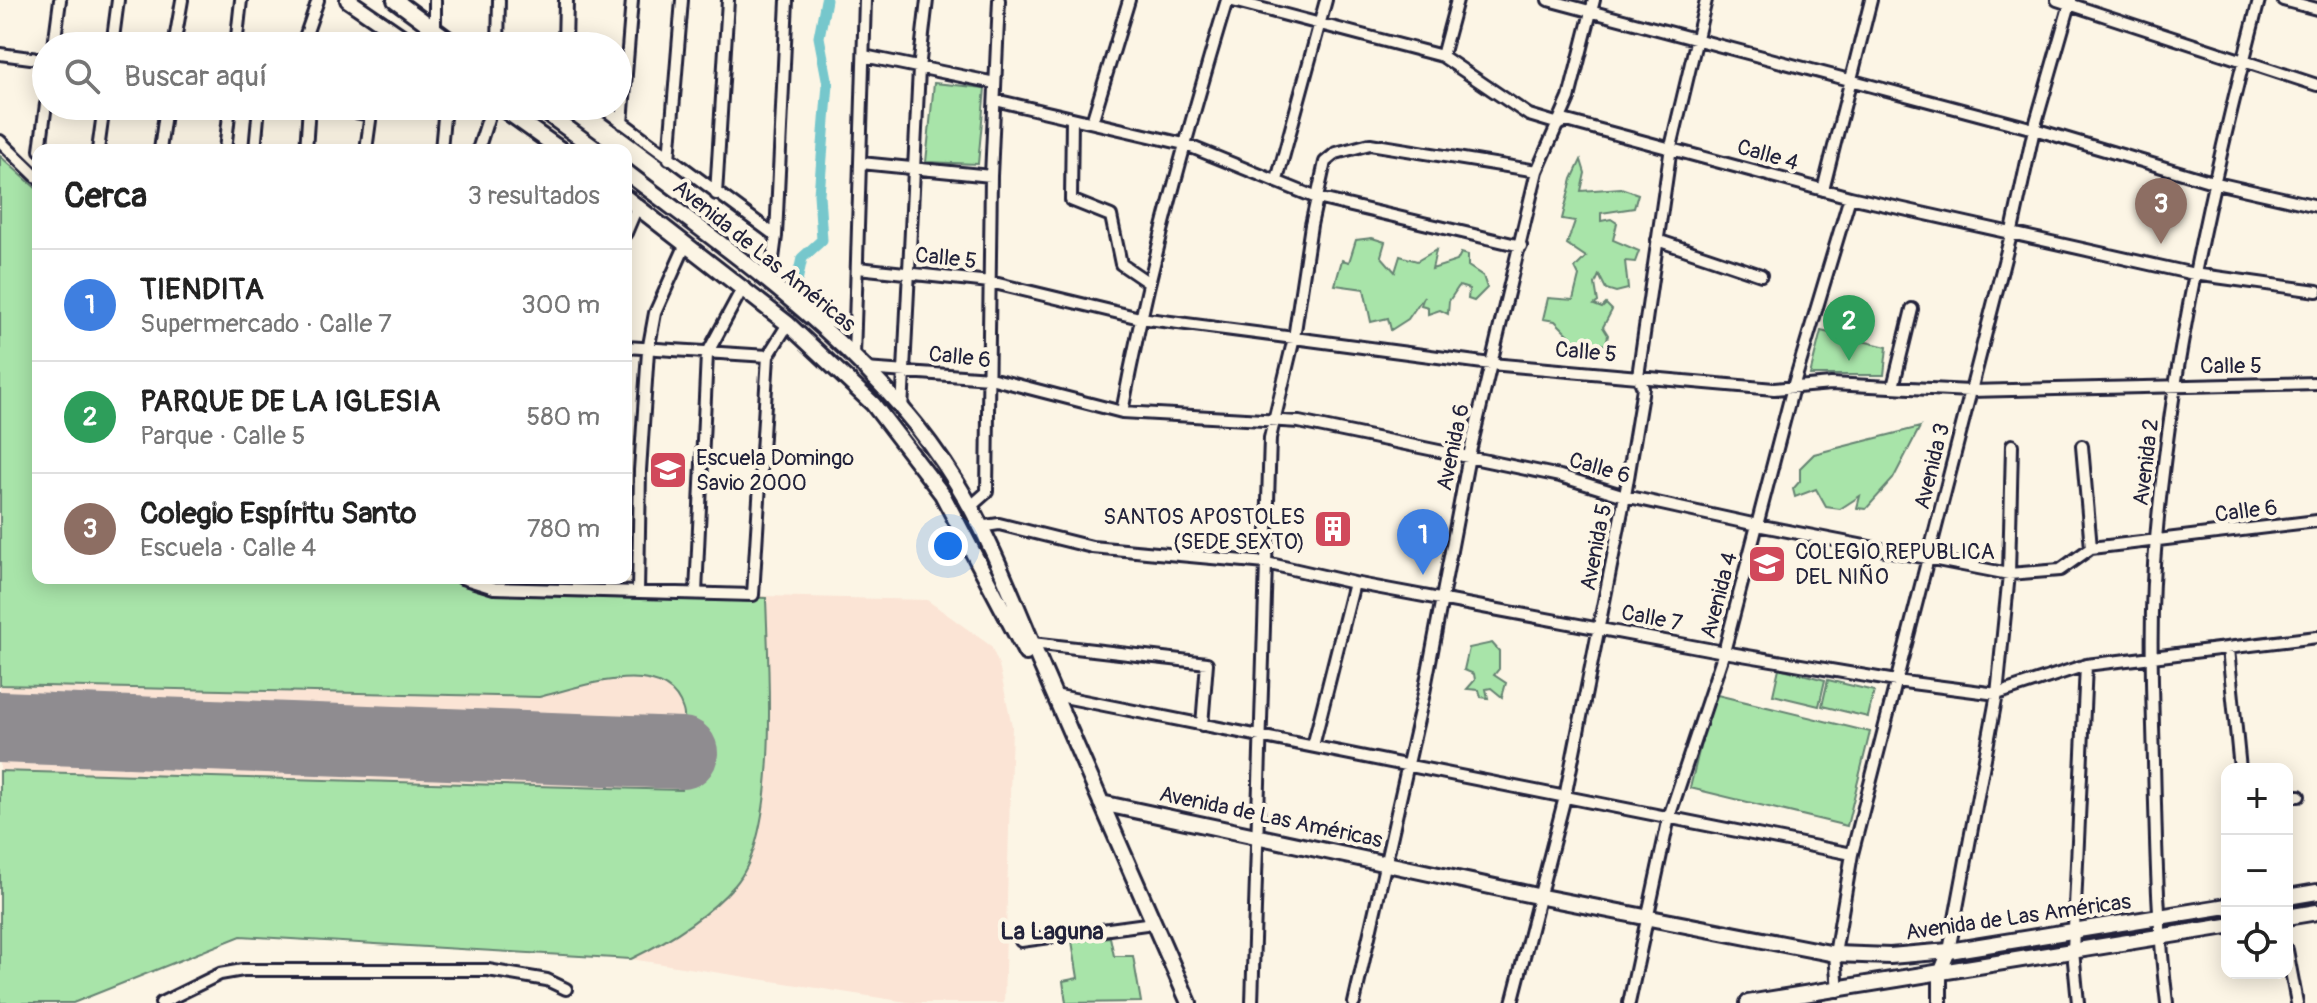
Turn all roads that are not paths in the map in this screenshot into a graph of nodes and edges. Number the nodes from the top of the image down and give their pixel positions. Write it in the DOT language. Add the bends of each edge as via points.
graph roads {
  1 [pos="60,0"];
  2 [pos="118,0"];
  3 [pos="182,0"];
  4 [pos="241,0"];
  5 [pos="318,0"];
  6 [pos="348,0"];
  7 [pos="395,0"];
  8 [pos="435,0"];
  9 [pos="499,0"];
  10 [pos="566,0"];
  11 [pos="632,0"];
  12 [pos="682,0"];
  13 [pos="728,0"];
  14 [pos="787,0"];
  15 [pos="865,0"];
  16 [pos="927,0"];
  17 [pos="999,0"];
  18 [pos="1129,0"];
  19 [pos="1228,0"];
  20 [pos="1326,0"];
  21 [pos="1457,0"];
  22 [pos="1548,0"];
  23 [pos="1594,0"];
  24 [pos="1706,0"];
  25 [pos="1871,0"];
  26 [pos="2057,0"];
  27 [pos="2259,0"];
  28 [pos="2283,0"];
  29 [pos="2071,2"];
  30 [pos="360,5"];
  31 [pos="2317,9"];
  32 [pos="1592,12"];
  33 [pos="1318,25"];
  34 [pos="435,28"];
  35 [pos="393,31"];
  36 [pos="56,32"];
  37 [pos="114,32"];
  38 [pos="176,32"];
  39 [pos="238,32"];
  40 [pos="307,32"];
  41 [pos="440,32"];
  42 [pos="498,32"];
  43 [pos="565,32"];
  44 [pos="629,32"];
  45 [pos="1694,40"];
  46 [pos="0,54"];
  47 [pos="864,56"];
  48 [pos="1442,56"];
  49 [pos="32,58"];
  50 [pos="2243,61"];
  51 [pos="919,69"];
  52 [pos="1850,80"];
  53 [pos="995,83"];
  54 [pos="2317,85"];
  55 [pos="995,100"];
  56 [pos="1072,118"];
  57 [pos="44,120"];
  58 [pos="102,120"];
  59 [pos="164,120"];
  60 [pos="228,120"];
  61 [pos="258,120"];
  62 [pos="308,120"];
  63 [pos="370,120"];
  64 [pos="444,120"];
  65 [pos="488,120"];
  66 [pos="517,120"];
  67 [pos="557,120"];
  68 [pos="563,120"];
  69 [pos="618,120"];
  70 [pos="622,120"];
  71 [pos="1092,122"];
  72 [pos="622,123"];
  73 [pos="563,124"];
  74 [pos="1559,124"];
  75 [pos="2034,129"];
  76 [pos="0,141"];
  77 [pos="41,144"];
  78 [pos="99,144"];
  79 [pos="161,144"];
  80 [pos="226,144"];
  81 [pos="256,144"];
  82 [pos="306,144"];
  83 [pos="367,144"];
  84 [pos="442,144"];
  85 [pos="480,144"];
  86 [pos="548,144"];
  87 [pos="589,144"];
  88 [pos="1184,144"];
  89 [pos="1671,147"];
  90 [pos="669,159"];
  91 [pos="861,163"];
  92 [pos="916,169"];
  93 [pos="1537,171"];
  94 [pos="32,172"];
  95 [pos="991,176"];
  96 [pos="632,177"];
  97 [pos="1277,180"];
  98 [pos="2216,183"];
  99 [pos="1823,190"];
  100 [pos="716,194"];
  101 [pos="1850,197"];
  102 [pos="1317,198"];
  103 [pos="632,202"];
  104 [pos="2317,206"];
  105 [pos="2012,231"];
  106 [pos="776,236"];
  107 [pos="1657,240"];
  108 [pos="686,244"];
  109 [pos="1521,246"];
  110 [pos="858,268"];
  111 [pos="911,273"];
  112 [pos="2194,274"];
  113 [pos="1761,275"];
  114 [pos="770,282"];
  115 [pos="990,282"];
  116 [pos="1149,283"];
  117 [pos="742,289"];
  118 [pos="2317,291"];
  119 [pos="791,299"];
  120 [pos="757,300"];
  121 [pos="1912,309"];
  122 [pos="1140,318"];
  123 [pos="784,320"];
  124 [pos="1294,338"];
  125 [pos="632,348"];
  126 [pos="648,351"];
  127 [pos="707,354"];
  128 [pos="768,356"];
  129 [pos="854,357"];
  130 [pos="1491,364"];
  131 [pos="865,369"];
  132 [pos="906,370"];
  133 [pos="1638,376"];
  134 [pos="990,378"];
  135 [pos="2317,383"];
  136 [pos="2174,385"];
  137 [pos="1793,387"];
  138 [pos="1893,387"];
  139 [pos="1970,391"];
  140 [pos="902,411"];
  141 [pos="1122,412"];
  142 [pos="1273,420"];
  143 [pos="2012,445"];
  144 [pos="2082,446"];
  145 [pos="1469,456"];
  146 [pos="1625,496"];
  147 [pos="970,507"];
  148 [pos="2317,521"];
  149 [pos="1757,525"];
  150 [pos="979,527"];
  151 [pos="2156,540"];
  152 [pos="2091,548"];
  153 [pos="1928,559"];
  154 [pos="1266,563"];
  155 [pos="2009,574"];
  156 [pos="1354,583"];
  157 [pos="538,584"];
  158 [pos="581,584"];
  159 [pos="581,590"];
  160 [pos="638,592"];
  161 [pos="696,593"];
  162 [pos="1443,600"];
  163 [pos="1600,627"];
  164 [pos="2317,637"];
  165 [pos="1032,643"];
  166 [pos="2228,649"];
  167 [pos="1724,652"];
  168 [pos="2152,659"];
  169 [pos="2086,665"];
  170 [pos="1896,681"];
  171 [pos="1997,694"];
  172 [pos="1054,695"];
  173 [pos="1202,725"];
  174 [pos="1260,736"];
  175 [pos="1313,746"];
  176 [pos="2239,763"];
  177 [pos="1409,766"];
  178 [pos="2293,796"];
  179 [pos="2299,796"];
  180 [pos="1565,797"];
  181 [pos="1101,803"];
  182 [pos="1669,817"];
  183 [pos="1256,836"];
  184 [pos="1852,854"];
  185 [pos="1384,862"];
  186 [pos="2317,892"];
  187 [pos="1537,896"];
  188 [pos="2293,896"];
  189 [pos="2221,907"];
  190 [pos="2317,912"];
  191 [pos="2293,916"];
  192 [pos="1645,917"];
  193 [pos="2158,917"];
  194 [pos="1146,924"];
  195 [pos="2221,927"];
  196 [pos="2075,931"];
  197 [pos="2159,937"];
  198 [pos="1021,941"];
  199 [pos="1949,951"];
  200 [pos="2073,951"];
  201 [pos="1835,954"];
  202 [pos="1940,973"];
  203 [pos="2292,979"];
  204 [pos="566,989"];
  205 [pos="1838,991"];
  206 [pos="1819,998"];
  207 [pos="161,1003"];
  208 [pos="1180,1003"];
  209 [pos="1189,1003"];
  210 [pos="1252,1003"];
  211 [pos="1354,1003"];
  212 [pos="1512,1003"];
  213 [pos="1629,1003"];
  214 [pos="1748,1003"];
  215 [pos="1940,1003"];
  216 [pos="2078,1003"];
  217 [pos="2167,1003"];
  218 [pos="2297,1003"];
  1 -- 36 [label="street"];
  2 -- 37 [label="street"];
  3 -- 38 [label="street"];
  4 -- 39 [label="street"];
  5 -- 40 [label="street"];
  6 -- 30 [label="main road"];
  7 -- 34 [label="main road"];
  8 -- 34 [label="street"];
  9 -- 42 [label="street"];
  10 -- 43 [label="street"];
  11 -- 44 [label="street"];
  12 -- 90 [label="street"];
  13 -- 100 [label="street"];
  14 -- 106 [label="street"];
  15 -- 47 [label="street"];
  16 -- 51 [label="street"];
  17 -- 53 [label="street"];
  18 -- 71 [label="street"];
  19 -- 33 [label="street, Calle 4"];
  19 -- 88 [label="street"];
  20 -- 33 [label="street"];
  21 -- 48 [label="street"];
  22 -- 32 [label="street"];
  23 -- 32 [label="street, Avenida 6"];
  24 -- 45 [label="street, Avenida 5"];
  25 -- 52 [label="street"];
  26 -- 29 [label="street"];
  27 -- 50 [label="street, Avenida 2"];
  28 -- 31 [label="street"];
  29 -- 50 [label="street"];
  29 -- 75 [label="street, Avenida 3"];
  30 -- 35 [label="main road"];
  32 -- 45 [label="street"];
  32 -- 74 [label="street, Avenida 6"];
  33 -- 48 [label="street, Calle 4"];
  33 -- 97 [label="street"];
  34 -- 41 [label="main road"];
  45 -- 52 [label="street"];
  45 -- 89 [label="street, Avenida 5"];
  46 -- 49 [label="street"];
  47 -- 51 [label="street"];
  47 -- 91 [label="street"];
  48 -- 74 [label="street, Calle 4" via="1516,107"];
  50 -- 54 [label="street"];
  50 -- 98 [label="street, Avenida 2"];
  51 -- 53 [label="street"];
  51 -- 92 [label="street"];
  52 -- 75 [label="street"];
  52 -- 99 [label="street"];
  53 -- 55 [label="street"];
  55 -- 56 [label="street"];
  55 -- 95 [label="street"];
  56 -- 71 [label="street"];
  56 -- 116 [label="street" via="1071,200 1111,216 1121,264"];
  57 -- 77 [label="street"];
  58 -- 78 [label="street"];
  59 -- 79 [label="street"];
  60 -- 80 [label="street"];
  61 -- 81 [label="street"];
  62 -- 82 [label="street"];
  63 -- 83 [label="street"];
  64 -- 84 [label="street"];
  65 -- 85 [label="street"];
  66 -- 86 [label="main road"];
  67 -- 73 [label="main road"];
  68 -- 73 [label="street"];
  69 -- 72 [label="street"];
  70 -- 72 [label="street"];
  71 -- 88 [label="street"];
  72 -- 90 [label="street"];
  73 -- 87 [label="main road"];
  74 -- 89 [label="street, Calle 4" via="1567,121"];
  74 -- 93 [label="street, Avenida 6"];
  75 -- 98 [label="street"];
  75 -- 105 [label="street, Avenida 3"];
  76 -- 94 [label="street"];
  88 -- 97 [label="street"];
  88 -- 116 [label="street"];
  89 -- 99 [label="street, Calle 4"];
  89 -- 107 [label="street, Avenida 5"];
  90 -- 100 [label="street"];
  91 -- 92 [label="street"];
  91 -- 110 [label="street"];
  92 -- 95 [label="street"];
  92 -- 111 [label="street"];
  93 -- 102 [label="street" via="1370,144 1336,153 1325,162"];
  93 -- 109 [label="street, Avenida 6"];
  95 -- 115 [label="street"];
  96 -- 114 [label="main road, Avenida de Las Américas"];
  97 -- 102 [label="street"];
  98 -- 104 [label="street"];
  98 -- 112 [label="street, Avenida 2"];
  99 -- 101 [label="street, Calle 4"];
  100 -- 106 [label="street"];
  101 -- 105 [label="street, Calle 4"];
  101 -- 137 [label="street, Avenida 4"];
  102 -- 109 [label="street"];
  102 -- 124 [label="street"];
  103 -- 108 [label="main road, Avenida de Las Américas"];
  105 -- 112 [label="street, Calle 4"];
  105 -- 139 [label="street, Avenida 3"];
  106 -- 114 [label="street"];
  107 -- 113 [label="street"];
  107 -- 133 [label="street, Avenida 5"];
  108 -- 117 [label="main road, Avenida de Las Américas"];
  108 -- 126 [label="street" via="655,313"];
  109 -- 130 [label="street, Avenida 6"];
  110 -- 111 [label="street, Calle 5"];
  110 -- 129 [label="street"];
  111 -- 115 [label="street, Calle 5"];
  111 -- 132 [label="street"];
  112 -- 118 [label="street, Calle 4"];
  112 -- 136 [label="street, Avenida 2"];
  114 -- 119 [label="main road, Avenida de Las Américas"];
  114 -- 120 [label="main road" via="768,294"];
  115 -- 122 [label="street, Calle 5"];
  115 -- 134 [label="street"];
  116 -- 122 [label="street"];
  117 -- 120 [label="main road, Avenida de Las Américas"];
  117 -- 127 [label="street"];
  119 -- 123 [label="main road" via="781,305"];
  119 -- 129 [label="main road, Avenida de Las Américas"];
  120 -- 123 [label="main road, Avenida de Las Américas"];
  121 -- 138 [label="street"];
  122 -- 124 [label="street, Calle 5"];
  122 -- 141 [label="street"];
  123 -- 128 [label="street"];
  123 -- 194 [label="main road, Avenida de Las Américas" via="873,404 942,494 1023,645"];
  124 -- 130 [label="street, Calle 5"];
  124 -- 142 [label="street"];
  125 -- 126 [label="street"];
  126 -- 127 [label="street"];
  126 -- 160 [label="street"];
  127 -- 128 [label="street"];
  127 -- 161 [label="street"];
  128 -- 161 [label="street" via="753,595"];
  129 -- 131 [label="main road, Avenida de Las Américas"];
  130 -- 133 [label="street, Calle 5"];
  130 -- 145 [label="street, Avenida 6"];
  131 -- 132 [label="street, Calle 6"];
  131 -- 140 [label="main road, Avenida de Las Américas"];
  132 -- 134 [label="street, Calle 6"];
  132 -- 140 [label="street"];
  133 -- 137 [label="street, Calle 5"];
  133 -- 146 [label="street, Avenida 5" via="1643,388"];
  134 -- 141 [label="street, Calle 6"];
  134 -- 147 [label="street" via="987,492"];
  135 -- 136 [label="street, Calle 5"];
  136 -- 139 [label="street, Calle 5"];
  136 -- 151 [label="street, Avenida 2"];
  137 -- 138 [label="street, Calle 5"];
  137 -- 149 [label="street, Avenida 4"];
  138 -- 139 [label="street, Calle 5"];
  139 -- 153 [label="street, Avenida 3"];
  140 -- 147 [label="main road, Avenida de Las Américas"];
  141 -- 142 [label="street, Calle 6"];
  142 -- 145 [label="street, Calle 6"];
  142 -- 154 [label="street"];
  143 -- 155 [label="street"];
  144 -- 152 [label="street"];
  145 -- 146 [label="street, Calle 6"];
  145 -- 162 [label="street, Avenida 6"];
  146 -- 149 [label="street, Calle 6"];
  146 -- 163 [label="street, Avenida 5"];
  147 -- 150 [label="main road, Avenida de Las Américas"];
  148 -- 151 [label="street, Calle 6"];
  149 -- 153 [label="street, Calle 6"];
  149 -- 167 [label="street, Avenida 4"];
  150 -- 154 [label="street, Calle 7" via="999,524 1092,547"];
  150 -- 165 [label="main road, Avenida de Las Américas"];
  151 -- 152 [label="street, Calle 6"];
  151 -- 168 [label="street, Avenida 2"];
  152 -- 155 [label="street, Calle 6" via="2060,570"];
  153 -- 155 [label="street, Calle 6"];
  153 -- 170 [label="street, Avenida 3"];
  154 -- 156 [label="street, Calle 7"];
  154 -- 174 [label="street"];
  155 -- 171 [label="street"];
  156 -- 162 [label="street, Calle 7"];
  156 -- 175 [label="street"];
  157 -- 159 [label="street"];
  158 -- 159 [label="street"];
  159 -- 160 [label="street"];
  160 -- 161 [label="street"];
  162 -- 163 [label="street, Calle 7"];
  162 -- 177 [label="street, Avenida 6"];
  163 -- 167 [label="street, Calle 7"];
  163 -- 180 [label="street, Avenida 5"];
  164 -- 166 [label="street, Calle 7"];
  165 -- 172 [label="main road, Avenida de Las Américas"];
  165 -- 173 [label="street" via="1207,663"];
  166 -- 168 [label="street, Calle 7"];
  166 -- 176 [label="street"];
  167 -- 170 [label="street, Calle 7"];
  167 -- 182 [label="street, Avenida 4"];
  168 -- 169 [label="street, Calle 7"];
  168 -- 193 [label="street, Avenida 2"];
  169 -- 171 [label="street, Calle 7"];
  169 -- 196 [label="street"];
  170 -- 171 [label="street, Calle 7"];
  170 -- 184 [label="street, Avenida 3"];
  171 -- 199 [label="street"];
  172 -- 173 [label="street"];
  172 -- 181 [label="main road, Avenida de Las Américas"];
  173 -- 174 [label="street"];
  174 -- 175 [label="street"];
  174 -- 183 [label="street"];
  175 -- 177 [label="street"];
  177 -- 180 [label="street"];
  177 -- 185 [label="street, Avenida 6"];
  178 -- 179 [label="street"];
  180 -- 182 [label="street"];
  180 -- 187 [label="street, Avenida 5"];
  181 -- 183 [label="main road, Avenida de Las Américas"];
  181 -- 209 [label="main road"];
  182 -- 184 [label="street"];
  182 -- 192 [label="street, Avenida 4"];
  183 -- 185 [label="main road, Avenida de Las Américas"];
  183 -- 210 [label="street"];
  184 -- 201 [label="street, Avenida 3"];
  185 -- 187 [label="main road, Avenida de Las Américas"];
  185 -- 211 [label="street, Avenida 6"];
  186 -- 188 [label="main road"];
  187 -- 192 [label="main road, Avenida de Las Américas"];
  187 -- 212 [label="street, Avenida 5"];
  189 -- 193 [label="main road, Avenida de Las Américas"];
  190 -- 191 [label="main road"];
  192 -- 201 [label="main road, Avenida de Las Américas"];
  192 -- 213 [label="street, Avenida 4"];
  193 -- 196 [label="main road, Avenida de Las Américas"];
  193 -- 197 [label="street, Avenida 2"];
  194 -- 198 [label="street"];
  194 -- 208 [label="main road, Avenida de Las Américas"];
  195 -- 197 [label="main road, Avenida de Las Américas"];
  196 -- 199 [label="main road, Avenida de Las Américas"];
  196 -- 200 [label="street"];
  197 -- 200 [label="main road, Avenida de Las Américas"];
  197 -- 217 [label="street, Avenida 2"];
  199 -- 201 [label="main road, Avenida de Las Américas"];
  199 -- 202 [label="street"];
  200 -- 202 [label="main road, Avenida de Las Américas"];
  200 -- 216 [label="street"];
  201 -- 205 [label="street, Avenida 3"];
  202 -- 205 [label="main road, Avenida de Las Américas"];
  202 -- 215 [label="street"];
  203 -- 218 [label="street"];
  204 -- 207 [label="street" via="547,980 488,970 243,970 220,974"];
  205 -- 206 [label="main road, Avenida de Las Américas"];
  206 -- 214 [label="main road, Avenida de Las Américas"];
}
